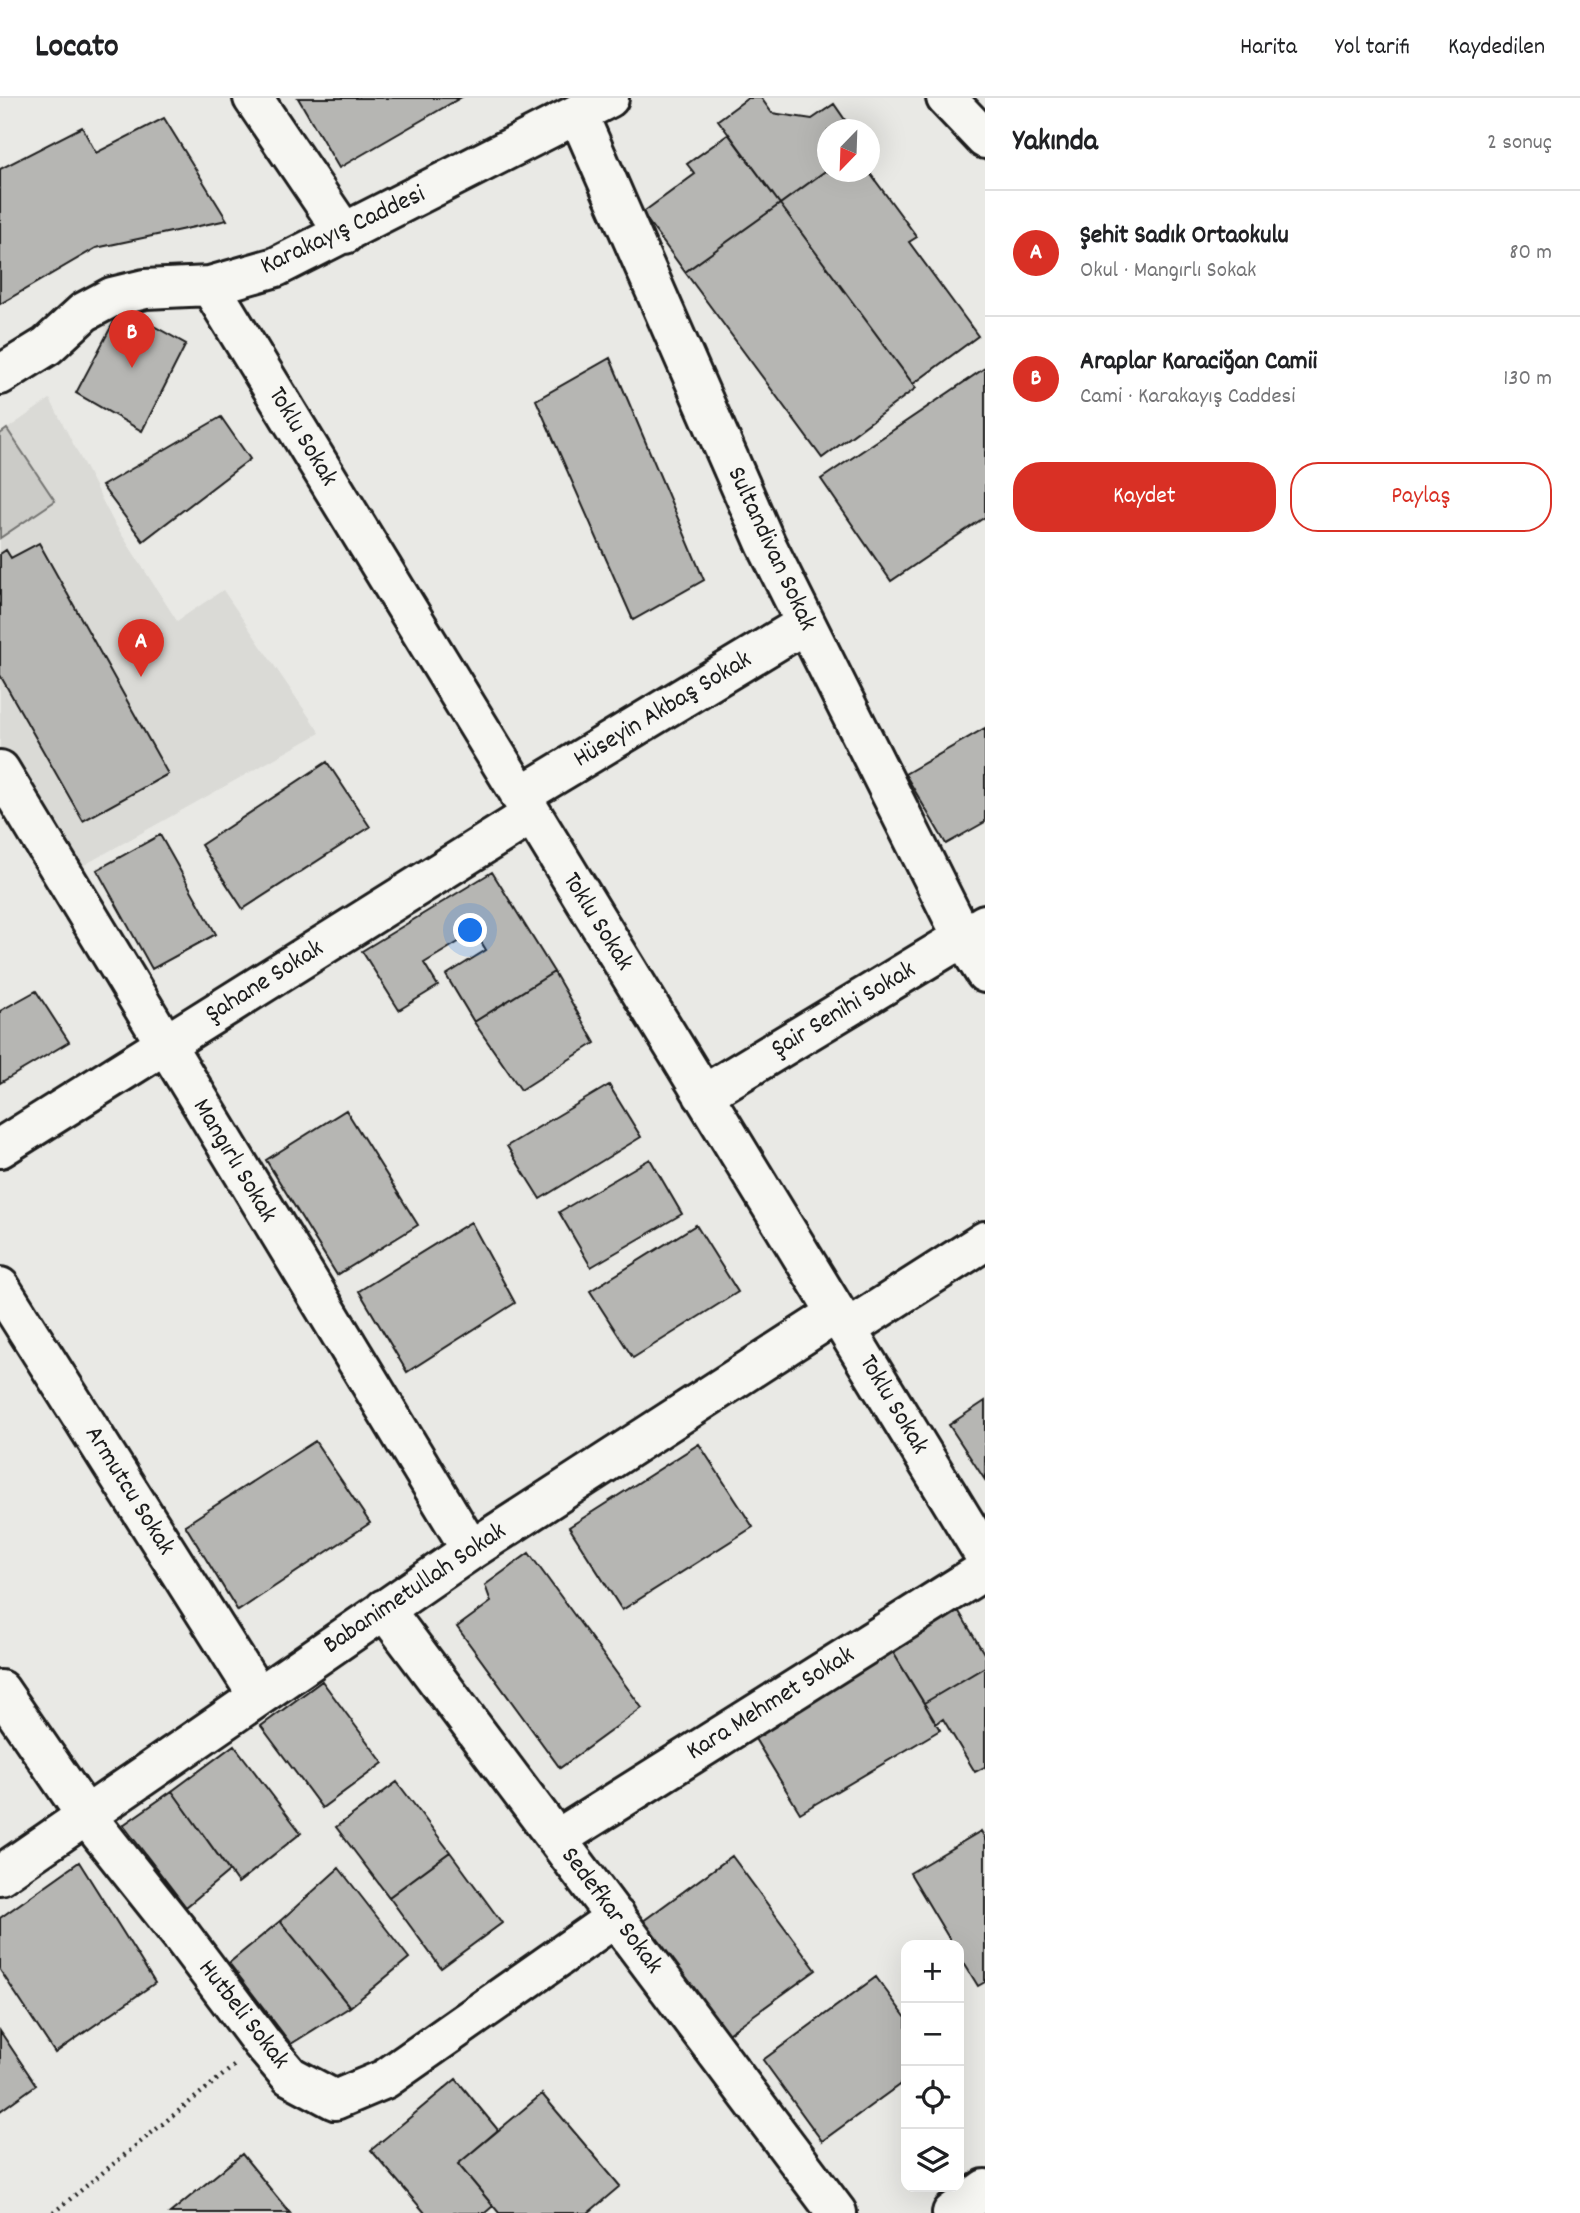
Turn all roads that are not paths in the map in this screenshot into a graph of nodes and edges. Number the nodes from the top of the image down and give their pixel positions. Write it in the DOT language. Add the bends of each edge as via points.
graph roads {
  1 [pos="253,98"];
  2 [pos="946,98"];
  3 [pos="594,106"];
  4 [pos="985,139"];
  5 [pos="345,234"];
  6 [pos="210,286"];
  7 [pos="0,373"];
  8 [pos="805,624"];
  9 [pos="0,770"];
  10 [pos="525,806"];
  11 [pos="974,931"];
  12 [pos="985,973"];
  13 [pos="164,1045"];
  14 [pos="703,1095"];
  15 [pos="0,1148"];
  16 [pos="985,1241"];
  17 [pos="0,1287"];
  18 [pos="842,1321"];
  19 [pos="471,1550"];
  20 [pos="985,1556"];
  21 [pos="985,1570"];
  22 [pos="384,1609"];
  23 [pos="0,1690"];
  24 [pos="258,1696"];
  25 [pos="87,1817"];
  26 [pos="557,1839"];
  27 [pos="0,1875"];
  28 [pos="616,1917"];
  29 [pos="985,2189"];
  30 [pos="837,2213"];
  31 [pos="951,2213"];
  1 -- 5 [label="street"];
  2 -- 4 [label="street"];
  3 -- 5 [label="street, Karakayış Caddesi"];
  3 -- 8 [label="street, Sultandivan Sokak" via="766,544"];
  5 -- 6 [label="street, Karakayış Caddesi" via="276,267"];
  6 -- 7 [label="street, Karakayış Caddesi" via="145,289 112,297 83,313 47,346"];
  6 -- 10 [label="street, Toklu Sokak"];
  8 -- 10 [label="street, Hüseyin Akbaş Sokak"];
  8 -- 11 [label="street, Sultandivan Sokak"];
  9 -- 13 [label="street, Mangırlı Sokak"];
  10 -- 13 [label="street, Şahane Sokak"];
  10 -- 14 [label="street, Toklu Sokak"];
  11 -- 12 [label="street, Sultandivan Sokak"];
  11 -- 14 [label="street, Şair Senihi Sokak"];
  13 -- 15 [label="street, Şahane Sokak"];
  13 -- 19 [label="street, Mangırlı Sokak"];
  14 -- 18 [label="street, Toklu Sokak"];
  16 -- 18 [label="street, Babanimetullah Sokak"];
  17 -- 24 [label="street, Armutcu Sokak"];
  18 -- 19 [label="street, Babanimetullah Sokak"];
  18 -- 20 [label="street, Toklu Sokak"];
  19 -- 22 [label="street, Babanimetullah Sokak"];
  21 -- 26 [label="street, Kara Mehmet Sokak"];
  22 -- 24 [label="street, Babanimetullah Sokak"];
  22 -- 26 [label="street, Sedefkar Sokak"];
  23 -- 25 [label="street, Hutbeli Sokak"];
  24 -- 25 [label="street, Babanimetullah Sokak"];
  25 -- 27 [label="street, Babanimetullah Sokak"];
  25 -- 28 [label="street, Hutbeli Sokak" via="290,2076 335,2100 384,2079"];
  26 -- 28 [label="street, Sedefkar Sokak"];
  28 -- 30 [label="street, Sedefkar Sokak"];
  29 -- 31 [label="street"];
}
